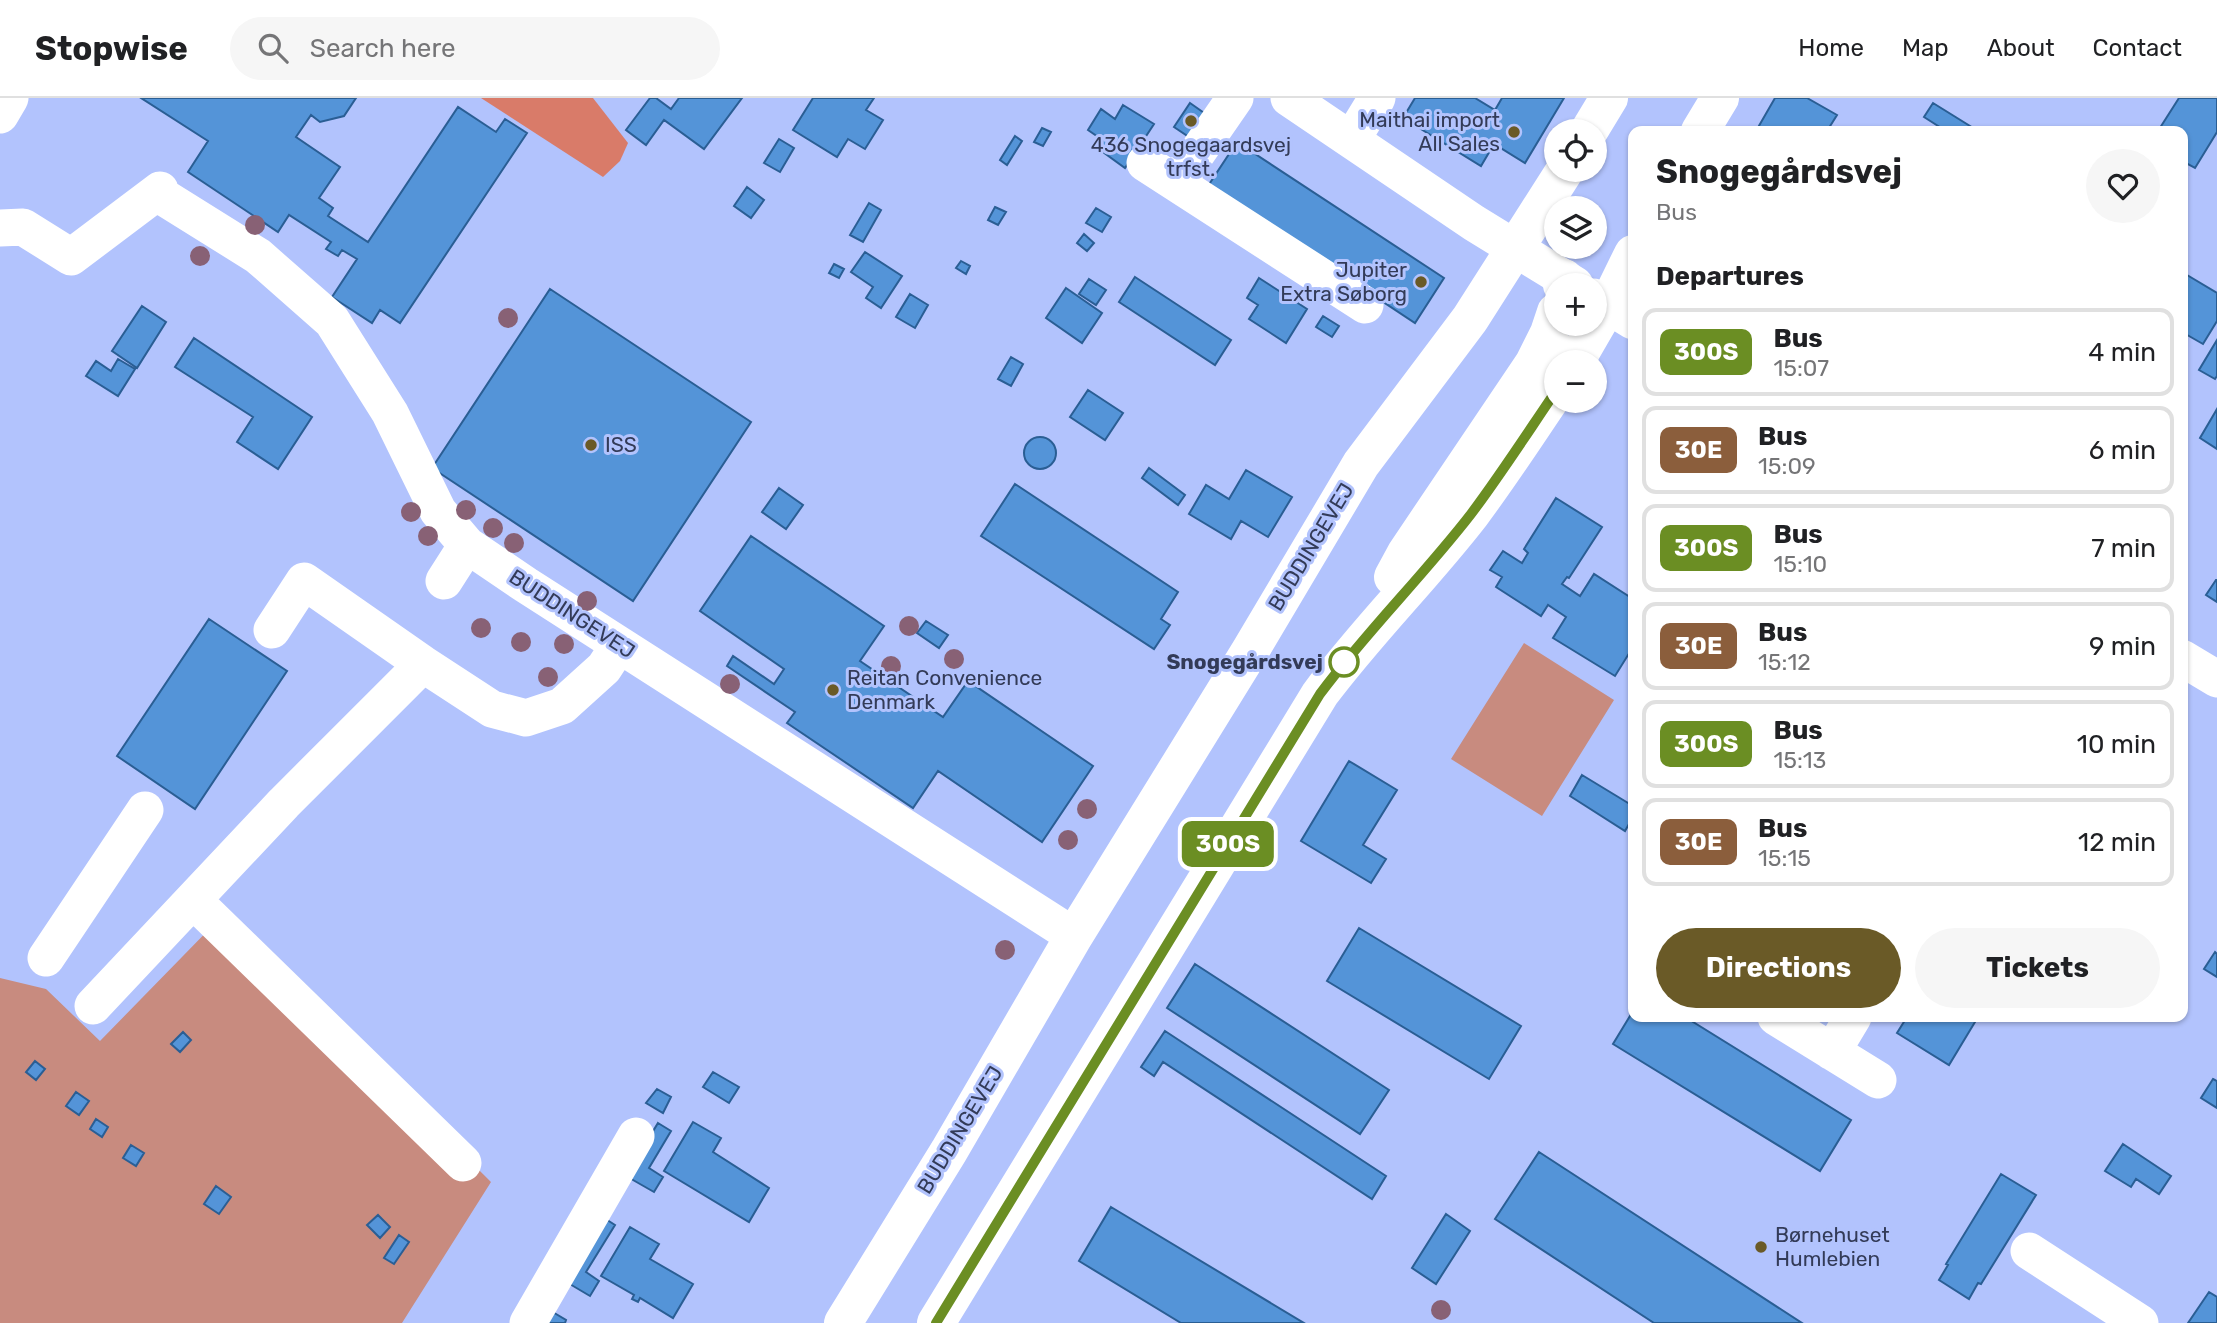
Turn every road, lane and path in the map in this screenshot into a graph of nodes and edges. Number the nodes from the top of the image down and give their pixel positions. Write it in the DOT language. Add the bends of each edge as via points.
graph roads {
  1 [pos="10,98"];
  2 [pos="1234,98"];
  3 [pos="1289,98"];
  4 [pos="1377,98"];
  5 [pos="1609,98"];
  6 [pos="1720,98"];
  7 [pos="0,115"];
  8 [pos="1596,119"];
  9 [pos="1703,126"];
  10 [pos="1352,139"];
  11 [pos="1145,163"];
  12 [pos="1177,182"];
  13 [pos="1557,182"];
  14 [pos="0,228"];
  15 [pos="1516,248"];
  16 [pos="1628,259"];
  17 [pos="1550,273"];
  18 [pos="1607,278"];
  19 [pos="1365,305"];
  20 [pos="1548,336"];
  21 [pos="1544,408"];
  22 [pos="467,545"];
  23 [pos="444,581"];
  24 [pos="272,630"];
  25 [pos="619,645"];
  26 [pos="1349,655"];
  27 [pos="2188,662"];
  28 [pos="423,664"];
  29 [pos="2217,679"];
  30 [pos="145,810"];
  31 [pos="193,900"];
  32 [pos="1074,936"];
  33 [pos="46,958"];
  34 [pos="93,1006"];
  35 [pos="1784,1022"];
  36 [pos="1850,1022"];
  37 [pos="1832,1052"];
  38 [pos="1878,1080"];
  39 [pos="636,1136"];
  40 [pos="463,1163"];
  41 [pos="2029,1251"];
  42 [pos="528,1323"];
  43 [pos="843,1323"];
  44 [pos="936,1323"];
  45 [pos="2140,1323"];
  1 -- 7 [label="street"];
  2 -- 12 [label="street"];
  3 -- 10 [label="street"];
  4 -- 10 [label="street"];
  5 -- 8 [label="main road"];
  6 -- 9 [label="main road"];
  10 -- 15 [label="street"];
  11 -- 12 [label="street"];
  12 -- 19 [label="street"];
  13 -- 15 [label="main road, BUDDINGEVEJ"];
  14 -- 22 [label="street, BUDDINGEVEJ" via="23,227 71,257 163,194 258,256 332,321 390,413 438,511"];
  15 -- 17 [label="street"];
  15 -- 32 [label="main road, BUDDINGEVEJ" via="1361,464"];
  16 -- 18 [label="main road"];
  20 -- 26 [label="main road" via="1406,553"];
  21 -- 26 [label="main road" via="1471,514"];
  22 -- 23 [label="street"];
  22 -- 25 [label="street, BUDDINGEVEJ"];
  24 -- 28 [label="street" via="304,581"];
  25 -- 28 [label="street" via="604,668 562,706 526,718 492,709"];
  25 -- 32 [label="street, BUDDINGEVEJ"];
  26 -- 44 [label="main road" via="1320,694"];
  27 -- 29 [label="street"];
  28 -- 31 [label="street"];
  30 -- 33 [label="street"];
  31 -- 34 [label="street"];
  31 -- 40 [label="street"];
  32 -- 43 [label="main road, BUDDINGEVEJ"];
  35 -- 37 [label="street"];
  36 -- 37 [label="street"];
  37 -- 38 [label="street"];
  39 -- 42 [label="street"];
  41 -- 45 [label="street"];
}
